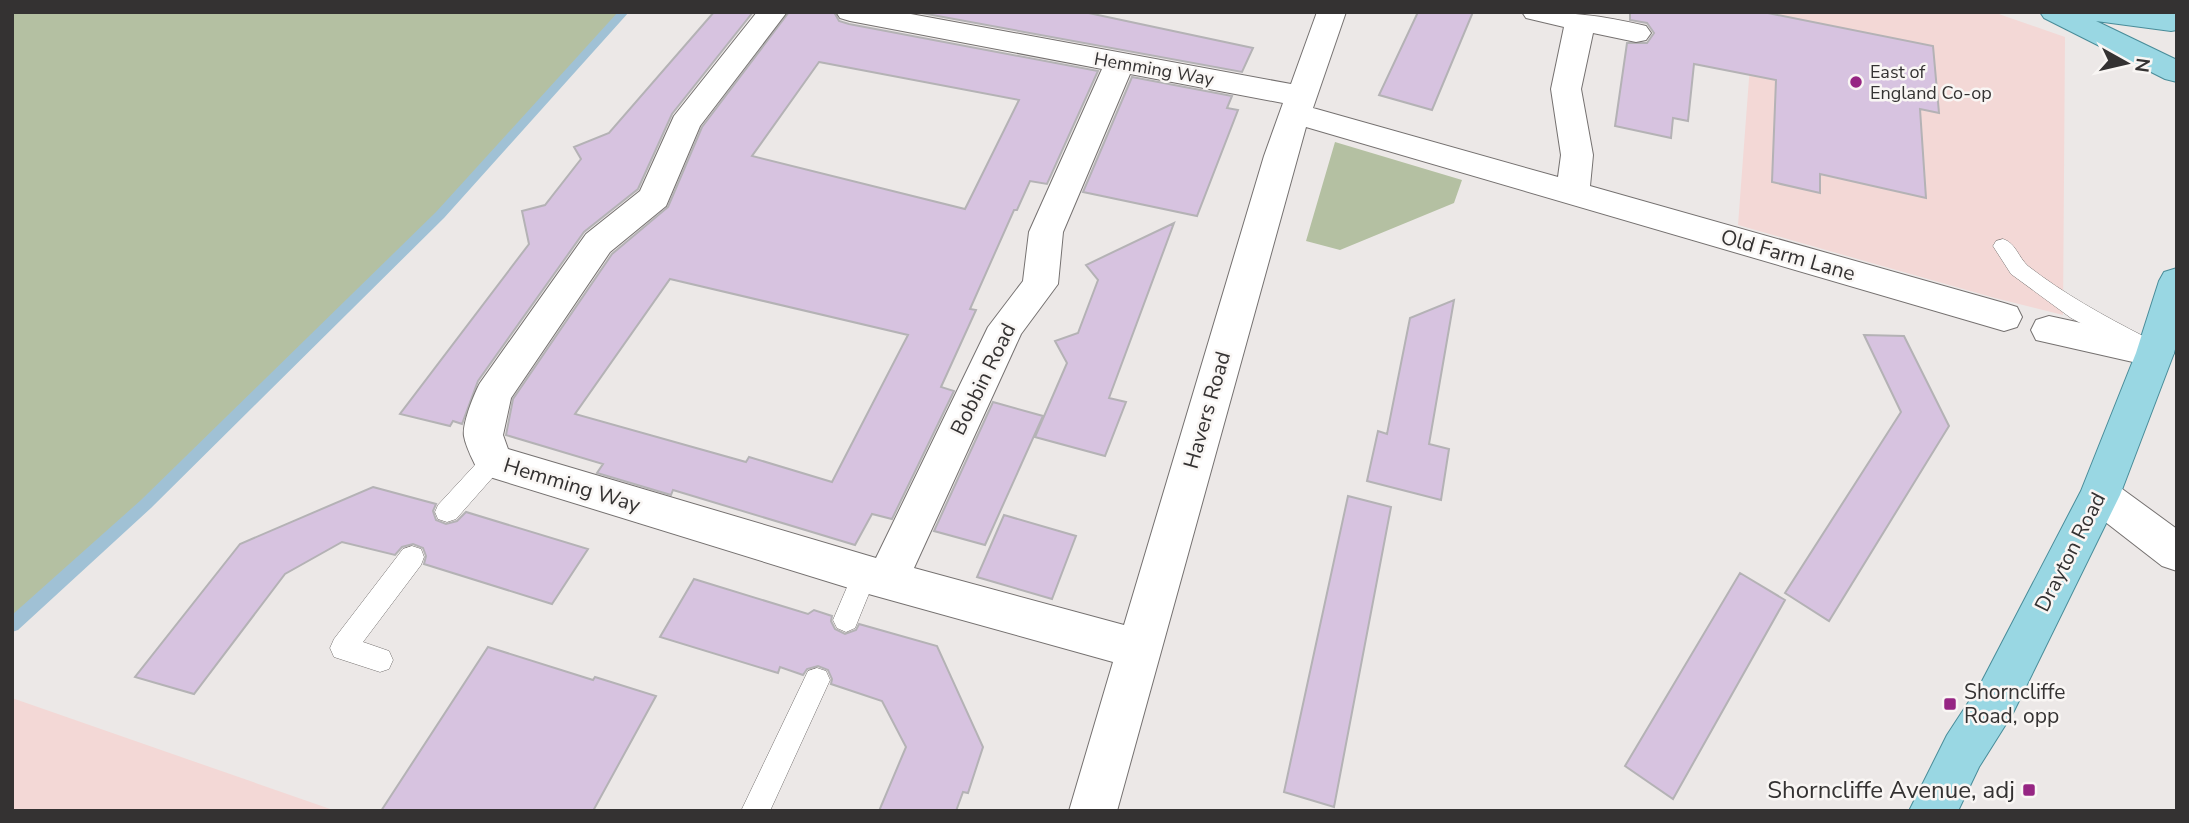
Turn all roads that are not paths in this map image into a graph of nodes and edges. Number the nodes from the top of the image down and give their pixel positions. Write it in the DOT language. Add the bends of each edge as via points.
graph roads {
  1 [pos="773,12"];
  2 [pos="850,12"];
  3 [pos="1023,12"];
  4 [pos="1332,12"];
  5 [pos="1536,12"];
  6 [pos="2054,12"];
  7 [pos="2096,12"];
  8 [pos="2174,21"];
  9 [pos="1580,22"];
  10 [pos="1636,33"];
  11 [pos="1008,41"];
  12 [pos="1120,63"];
  13 [pos="2176,72"];
  14 [pos="1298,105"];
  15 [pos="1573,192"];
  16 [pos="2003,246"];
  17 [pos="2177,281"];
  18 [pos="2004,317"];
  19 [pos="2049,330"];
  20 [pos="2164,343"];
  21 [pos="493,461"];
  22 [pos="2100,495"];
  23 [pos="447,512"];
  24 [pos="2177,553"];
  25 [pos="412,557"];
  26 [pos="876,577"];
  27 [pos="845,620"];
  28 [pos="1138,649"];
  29 [pos="380,660"];
  30 [pos="817,680"];
  31 [pos="754,811"];
  32 [pos="1093,811"];
  33 [pos="1933,811"];
  1 -- 21 [label="street, Hemming Way" via="685,123 654,198 598,243 493,394 483,435"];
  2 -- 11 [label="street, Hemming Way"];
  3 -- 11 [label="street"];
  4 -- 14 [label="street, Havers Road"];
  5 -- 9 [label="street"];
  6 -- 13 [label="main road"];
  7 -- 8 [label="main road"];
  8 -- 13 [label="main road" via="2162,28 2158,45"];
  9 -- 10 [label="street"];
  9 -- 15 [label="street" via="1566,89 1577,155"];
  11 -- 12 [label="street, Hemming Way"];
  12 -- 14 [label="street, Hemming Way"];
  12 -- 26 [label="street, Bobbin Road" via="1046,232 1040,284 1006,327"];
  14 -- 15 [label="street, Old Farm Lane"];
  14 -- 28 [label="street, Havers Road"];
  15 -- 18 [label="street, Old Farm Lane"];
  16 -- 20 [label="lane" via="2018,270 2079,312"];
  17 -- 20 [label="main road, Drayton Road"];
  19 -- 20 [label="street"];
  20 -- 22 [label="main road, Drayton Road"];
  21 -- 23 [label="lane"];
  21 -- 26 [label="street, Hemming Way"];
  22 -- 24 [label="street"];
  22 -- 33 [label="main road, Drayton Road" via="1997,698"];
  25 -- 29 [label="lane" via="343,648"];
  26 -- 27 [label="lane"];
  26 -- 28 [label="street, Hemming Way"];
  28 -- 32 [label="street, Havers Road"];
  30 -- 31 [label="lane"];
}
